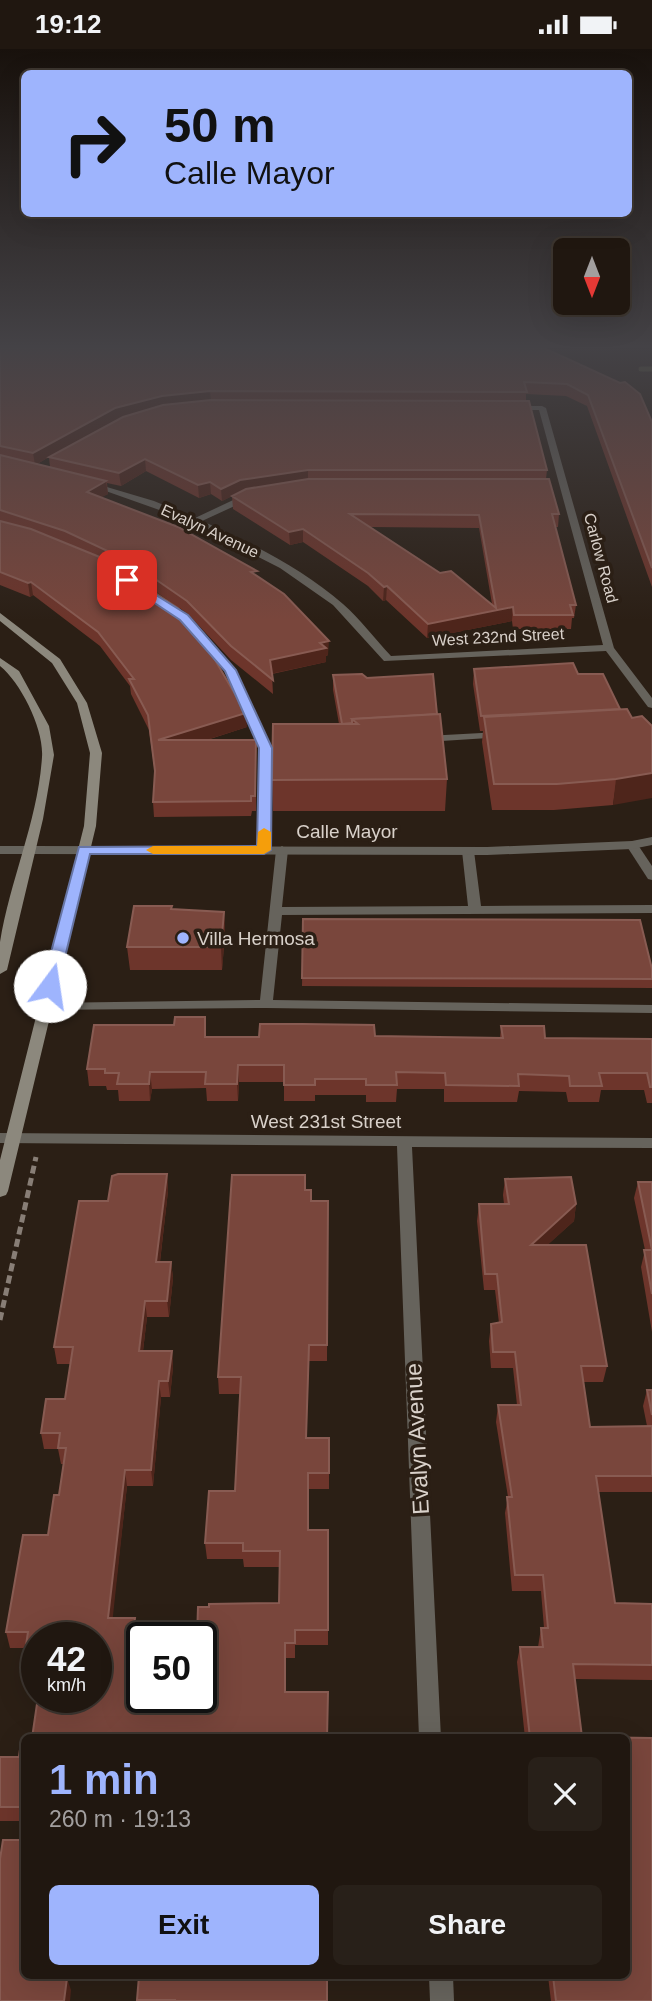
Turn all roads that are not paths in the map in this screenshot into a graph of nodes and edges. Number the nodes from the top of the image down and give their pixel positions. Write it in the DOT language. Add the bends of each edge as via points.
graph roads {
  1 [pos="551,439"];
  2 [pos="73,480"];
  3 [pos="553,487"];
  4 [pos="566,487"];
  5 [pos="257,495"];
  6 [pos="193,522"];
  7 [pos="0,616"];
  8 [pos="184,618"];
  9 [pos="609,647"];
  10 [pos="388,659"];
  11 [pos="0,661"];
  12 [pos="652,705"];
  13 [pos="514,734"];
  14 [pos="417,740"];
  15 [pos="265,748"];
  16 [pos="279,748"];
  17 [pos="652,841"];
  18 [pos="632,845"];
  19 [pos="0,850"];
  20 [pos="29,850"];
  21 [pos="84,850"];
  22 [pos="264,850"];
  23 [pos="282,850"];
  24 [pos="468,851"];
  25 [pos="652,876"];
  26 [pos="652,909"];
  27 [pos="475,910"];
  28 [pos="275,911"];
  29 [pos="0,970"];
  30 [pos="266,1004"];
  31 [pos="45,1007"];
  32 [pos="652,1009"];
  33 [pos="6,1138"];
  34 [pos="404,1141"];
  35 [pos="652,1143"];
  36 [pos="0,1191"];
  37 [pos="430,1734"];
  38 [pos="441,1979"];
  39 [pos="442,2001"];
  1 -- 4 [label="street, Carlow Road"];
  2 -- 6 [label="street, Evalyn Avenue" via="123,492"];
  3 -- 4 [label="street"];
  4 -- 9 [label="street, Carlow Road"];
  5 -- 6 [label="street"];
  6 -- 10 [label="street, Evalyn Avenue" via="268,557 337,604"];
  7 -- 21 [label="main road" via="56,661 82,703 96,753"];
  8 -- 15 [label="street" via="231,670"];
  9 -- 10 [label="street, West 232nd Street"];
  9 -- 12 [label="street, Carlow Road"];
  11 -- 20 [label="main road" via="15,673 44,726 48,755"];
  13 -- 14 [label="street"];
  15 -- 16 [label="street"];
  15 -- 22 [label="street"];
  17 -- 18 [label="street, Calle Mayor"];
  18 -- 24 [label="street, Calle Mayor"];
  18 -- 25 [label="street"];
  19 -- 20 [label="street, Calle Mayor"];
  20 -- 21 [label="street, Calle Mayor"];
  20 -- 29 [label="main road"];
  21 -- 22 [label="street, Calle Mayor"];
  21 -- 31 [label="main road"];
  22 -- 23 [label="street, Calle Mayor"];
  23 -- 24 [label="street, Calle Mayor"];
  23 -- 28 [label="street"];
  24 -- 27 [label="street"];
  26 -- 27 [label="street"];
  27 -- 28 [label="street"];
  28 -- 30 [label="street"];
  30 -- 31 [label="street"];
  30 -- 32 [label="street"];
  31 -- 33 [label="main road"];
  33 -- 34 [label="street, West 231st Street"];
  33 -- 36 [label="main road"];
  34 -- 35 [label="street, West 231st Street"];
  34 -- 37 [label="street, Evalyn Avenue"];
  38 -- 39 [label="street"];
}
